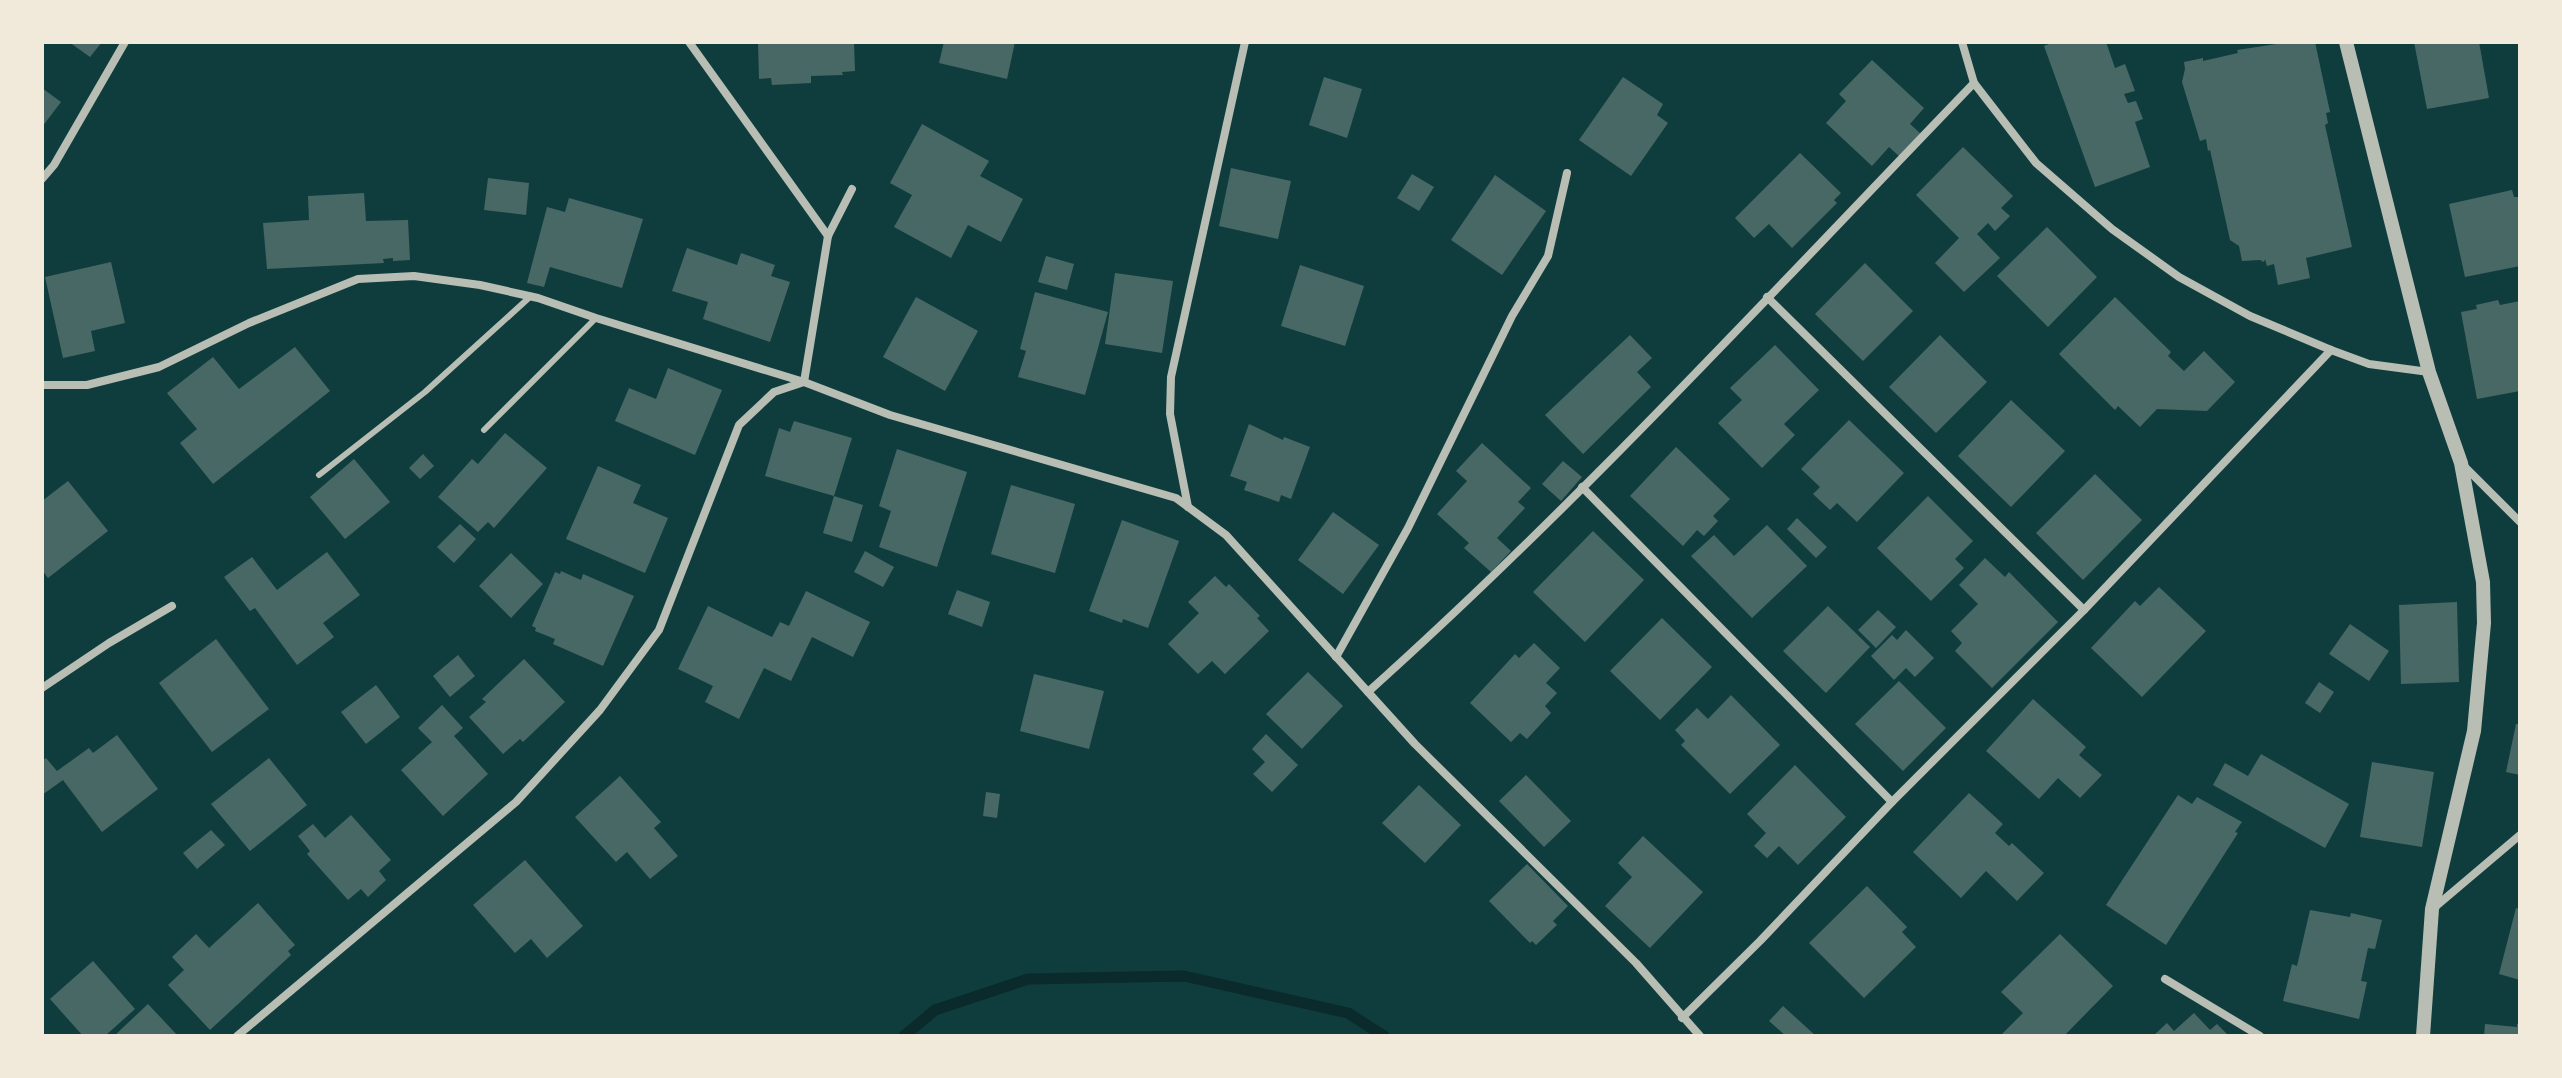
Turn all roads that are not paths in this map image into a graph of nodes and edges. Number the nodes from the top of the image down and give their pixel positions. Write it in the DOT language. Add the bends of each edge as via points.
graph roads {
  1 [pos="125,42"];
  2 [pos="689,42"];
  3 [pos="1245,42"];
  4 [pos="1964,42"];
  5 [pos="2346,42"];
  6 [pos="1974,83"];
  7 [pos="1567,173"];
  8 [pos="42,179"];
  9 [pos="852,189"];
  10 [pos="828,236"];
  11 [pos="531,296"];
  12 [pos="1767,297"];
  13 [pos="596,318"];
  14 [pos="2331,350"];
  15 [pos="2429,372"];
  16 [pos="804,382"];
  17 [pos="42,385"];
  18 [pos="484,430"];
  19 [pos="2461,463"];
  20 [pos="319,475"];
  21 [pos="1582,487"];
  22 [pos="1188,508"];
  23 [pos="2520,522"];
  24 [pos="172,606"];
  25 [pos="2084,610"];
  26 [pos="1336,657"];
  27 [pos="42,688"];
  28 [pos="1368,692"];
  29 [pos="1892,802"];
  30 [pos="2520,835"];
  31 [pos="2432,909"];
  32 [pos="2165,979"];
  33 [pos="1682,1018"];
  34 [pos="237,1036"];
  35 [pos="1700,1036"];
  36 [pos="2260,1036"];
  37 [pos="2423,1036"];
  1 -- 8 [label="street"];
  2 -- 10 [label="street"];
  3 -- 22 [label="street" via="1171,377 1170,414"];
  4 -- 6 [label="street"];
  5 -- 15 [label="street"];
  6 -- 12 [label="street"];
  6 -- 14 [label="street" via="2036,163 2112,229 2179,277 2250,316"];
  7 -- 26 [label="street" via="1548,256"];
  9 -- 10 [label="street"];
  10 -- 16 [label="street"];
  11 -- 13 [label="street"];
  11 -- 17 [label="street" via="414,276 358,279 159,367 87,385"];
  11 -- 20 [label="lane" via="425,392"];
  12 -- 21 [label="street"];
  12 -- 25 [label="street"];
  13 -- 16 [label="street"];
  13 -- 18 [label="lane"];
  14 -- 15 [label="street" via="2369,364"];
  14 -- 25 [label="street"];
  15 -- 19 [label="street"];
  16 -- 22 [label="street" via="890,415 1176,498"];
  16 -- 34 [label="street" via="774,392 739,425 659,630 600,710 516,802"];
  19 -- 23 [label="street"];
  19 -- 31 [label="street" via="2482,573 2484,623 2474,731"];
  21 -- 28 [label="street"];
  21 -- 29 [label="street"];
  22 -- 26 [label="street" via="1226,535"];
  24 -- 27 [label="street"];
  25 -- 29 [label="street"];
  26 -- 28 [label="street"];
  28 -- 33 [label="street" via="1636,963"];
  29 -- 33 [label="street"];
  30 -- 31 [label="street"];
  31 -- 37 [label="street"];
  32 -- 36 [label="street"];
  33 -- 35 [label="street"];
}
